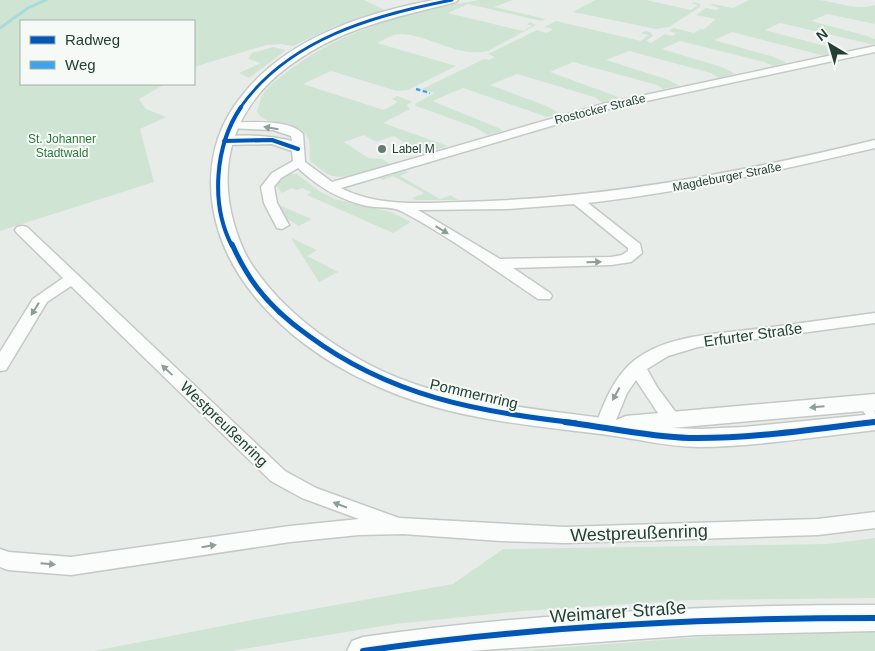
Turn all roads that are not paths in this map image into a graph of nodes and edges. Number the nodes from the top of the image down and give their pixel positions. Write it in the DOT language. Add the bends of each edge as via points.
graph roads {
  1 [pos="452,0"];
  2 [pos="875,49"];
  3 [pos="227,134"];
  4 [pos="875,144"];
  5 [pos="299,163"];
  6 [pos="330,187"];
  7 [pos="578,201"];
  8 [pos="400,205"];
  9 [pos="282,225"];
  10 [pos="22,230"];
  11 [pos="497,264"];
  12 [pos="72,279"];
  13 [pos="544,296"];
  14 [pos="875,318"];
  15 [pos="0,366"];
  16 [pos="637,367"];
  17 [pos="873,410"];
  18 [pos="671,418"];
  19 [pos="604,426"];
  20 [pos="875,520"];
  21 [pos="403,526"];
  22 [pos="0,558"];
  23 [pos="875,618"];
  24 [pos="363,651"];
  1 -- 3 [label="street" via="371,20 312,45 263,80 241,106"];
  2 -- 6 [label="street, Rostocker Straße" via="607,106"];
  3 -- 5 [label="street" via="290,143 298,148"];
  3 -- 19 [label="street, Pommernring" via="219,172 219,199 225,229 259,290 304,334 353,366 417,393 457,405 529,419"];
  4 -- 7 [label="street, Magdeburger Straße" via="721,180"];
  5 -- 6 [label="street, Magdeburger Straße"];
  5 -- 9 [label="street" via="274,176 267,186 267,193"];
  6 -- 8 [label="street, Magdeburger Straße" via="356,199"];
  7 -- 8 [label="street, Magdeburger Straße" via="471,206"];
  11 -- 7 [label="street, one-way" via="610,261 626,259 635,253 635,247"];
  8 -- 11 [label="street, Magdeburger Straße, one-way"];
  10 -- 12 [label="street, Westpreußenring"];
  11 -- 13 [label="street, Magdeburger Straße"];
  12 -- 15 [label="street, one-way" via="41,300"];
  21 -- 12 [label="street, Westpreußenring, one-way" via="309,493 278,476"];
  14 -- 16 [label="street, Erfurter Straße" via="678,346 656,354"];
  16 -- 18 [label="street"];
  16 -- 19 [label="street, Erfurter Straße, one-way" via="616,393"];
  17 -- 18 [label="street, Pommernring, one-way"];
  17 -- 19 [label="street, Pommernring" via="699,438 673,438"];
  18 -- 19 [label="street, Pommernring"];
  20 -- 21 [label="street, Westpreußenring" via="818,527 565,535"];
  22 -- 21 [label="street, Westpreußenring, one-way" via="71,566 290,534"];
  23 -- 24 [label="street, Weimarer Straße" via="697,621 526,632"];
}
